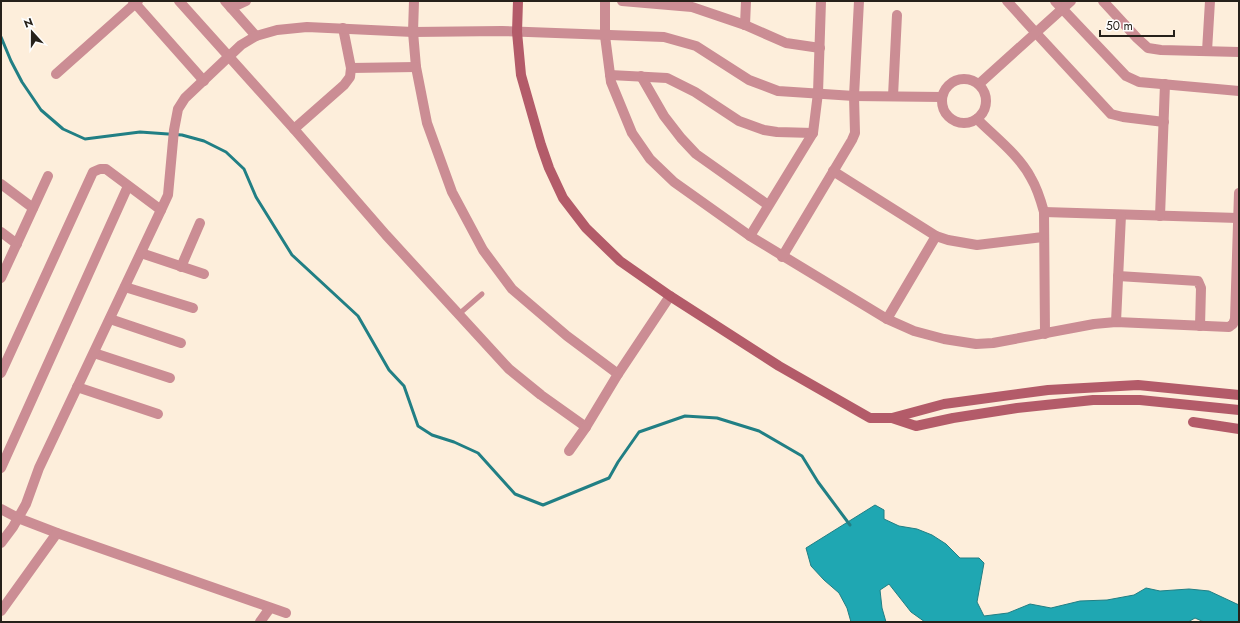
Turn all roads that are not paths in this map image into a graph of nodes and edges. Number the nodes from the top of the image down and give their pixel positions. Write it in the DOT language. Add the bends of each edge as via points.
graph roads {
  1 [pos="179,1"];
  2 [pos="246,1"];
  3 [pos="414,1"];
  4 [pos="518,1"];
  5 [pos="605,1"];
  6 [pos="622,1"];
  7 [pos="746,1"];
  8 [pos="821,1"];
  9 [pos="859,1"];
  10 [pos="1007,1"];
  11 [pos="1055,1"];
  12 [pos="1071,1"];
  13 [pos="1103,1"];
  14 [pos="1210,1"];
  15 [pos="135,2"];
  16 [pos="637,2"];
  17 [pos="228,4"];
  18 [pos="1062,9"];
  19 [pos="898,15"];
  20 [pos="745,25"];
  21 [pos="343,28"];
  22 [pos="413,32"];
  23 [pos="517,32"];
  24 [pos="1036,34"];
  25 [pos="256,36"];
  26 [pos="605,36"];
  27 [pos="820,48"];
  28 [pos="1207,51"];
  29 [pos="1239,52"];
  30 [pos="229,58"];
  31 [pos="416,67"];
  32 [pos="351,68"];
  33 [pos="56,74"];
  34 [pos="610,75"];
  35 [pos="641,76"];
  36 [pos="204,81"];
  37 [pos="978,84"];
  38 [pos="1165,84"];
  39 [pos="1239,91"];
  40 [pos="818,93"];
  41 [pos="854,96"];
  42 [pos="893,96"];
  43 [pos="942,97"];
  44 [pos="977,119"];
  45 [pos="1164,122"];
  46 [pos="294,129"];
  47 [pos="813,133"];
  48 [pos="833,171"];
  49 [pos="48,176"];
  50 [pos="1,184"];
  51 [pos="128,186"];
  52 [pos="1239,193"];
  53 [pos="768,205"];
  54 [pos="33,208"];
  55 [pos="161,210"];
  56 [pos="1044,212"];
  57 [pos="1121,215"];
  58 [pos="1160,216"];
  59 [pos="1238,218"];
  60 [pos="200,223"];
  61 [pos="1,232"];
  62 [pos="750,236"];
  63 [pos="936,236"];
  64 [pos="1044,237"];
  65 [pos="17,244"];
  66 [pos="141,253"];
  67 [pos="782,257"];
  68 [pos="181,267"];
  69 [pos="204,274"];
  70 [pos="1118,276"];
  71 [pos="1,277"];
  72 [pos="125,287"];
  73 [pos="482,294"];
  74 [pos="670,296"];
  75 [pos="193,308"];
  76 [pos="458,314"];
  77 [pos="110,319"];
  78 [pos="886,319"];
  79 [pos="1116,322"];
  80 [pos="1200,326"];
  81 [pos="1046,334"];
  82 [pos="181,343"];
  83 [pos="94,353"];
  84 [pos="2,370"];
  85 [pos="618,374"];
  86 [pos="170,378"];
  87 [pos="77,387"];
  88 [pos="1239,395"];
  89 [pos="1239,410"];
  90 [pos="158,414"];
  91 [pos="892,418"];
  92 [pos="1193,422"];
  93 [pos="586,427"];
  94 [pos="1239,429"];
  95 [pos="569,451"];
  96 [pos="1,468"];
  97 [pos="1,509"];
  98 [pos="18,518"];
  99 [pos="57,533"];
  100 [pos="1,543"];
  101 [pos="270,608"];
  102 [pos="1,611"];
  103 [pos="286,613"];
  104 [pos="260,622"];
  1 -- 30 [label="street"];
  2 -- 17 [label="street"];
  3 -- 22 [label="street"];
  4 -- 23 [label="street"];
  5 -- 26 [label="street"];
  6 -- 16 [label="street"];
  7 -- 20 [label="street"];
  8 -- 27 [label="street"];
  9 -- 41 [label="street"];
  10 -- 24 [label="street"];
  11 -- 18 [label="street"];
  12 -- 18 [label="street"];
  13 -- 28 [label="street" via="1148,48"];
  14 -- 28 [label="street"];
  15 -- 33 [label="street"];
  15 -- 36 [label="street"];
  16 -- 20 [label="street" via="692,7"];
  17 -- 25 [label="street"];
  18 -- 24 [label="street"];
  18 -- 38 [label="street" via="1126,76 1139,82"];
  19 -- 42 [label="street"];
  20 -- 27 [label="street" via="786,42"];
  21 -- 22 [label="street"];
  21 -- 25 [label="street" via="277,30"];
  21 -- 32 [label="street"];
  22 -- 23 [label="street"];
  22 -- 31 [label="street"];
  23 -- 26 [label="street"];
  23 -- 74 [label="street" via="521,75 547,162 563,198 586,228 620,261"];
  24 -- 37 [label="street"];
  24 -- 45 [label="street" via="1111,114"];
  25 -- 30 [label="street" via="241,45"];
  26 -- 34 [label="street"];
  26 -- 40 [label="street" via="664,37 696,46 749,80 778,91"];
  27 -- 40 [label="street"];
  28 -- 29 [label="street"];
  30 -- 36 [label="street"];
  30 -- 46 [label="street"];
  31 -- 32 [label="street"];
  31 -- 85 [label="street" via="427,123 452,192 484,250 512,289 567,336"];
  32 -- 46 [label="street" via="350,77 344,85"];
  34 -- 35 [label="street"];
  34 -- 62 [label="street" via="610,82 632,133 650,159 674,182"];
  35 -- 47 [label="street" via="667,78 695,92 739,121 764,130"];
  35 -- 53 [label="street" via="664,116 696,154"];
  36 -- 55 [label="street" via="184,98 178,110 168,195"];
  37 -- 43 [label="street" via="966,78 953,81 944,90"];
  37 -- 44 [label="street" via="983,89 986,102"];
  38 -- 39 [label="street"];
  38 -- 45 [label="street"];
  40 -- 41 [label="street"];
  40 -- 47 [label="street"];
  41 -- 42 [label="street"];
  41 -- 48 [label="street" via="854,133"];
  42 -- 43 [label="street"];
  43 -- 44 [label="street" via="944,111 955,121 962,123"];
  44 -- 56 [label="street" via="1022,163 1031,178"];
  45 -- 58 [label="street"];
  46 -- 76 [label="street"];
  47 -- 53 [label="street"];
  48 -- 63 [label="street"];
  48 -- 67 [label="street"];
  49 -- 54 [label="street"];
  50 -- 54 [label="street"];
  51 -- 55 [label="street"];
  51 -- 84 [label="street" via="106,169 100,168 93,172"];
  51 -- 96 [label="street"];
  52 -- 59 [label="street"];
  53 -- 62 [label="street"];
  54 -- 65 [label="street"];
  55 -- 66 [label="street"];
  56 -- 57 [label="street"];
  56 -- 64 [label="street"];
  57 -- 58 [label="street"];
  57 -- 70 [label="street"];
  58 -- 59 [label="street"];
  59 -- 80 [label="street" via="1235,319 1229,327"];
  60 -- 68 [label="street"];
  61 -- 65 [label="street"];
  62 -- 67 [label="street"];
  63 -- 64 [label="street" via="977,245"];
  63 -- 78 [label="street"];
  64 -- 81 [label="street"];
  65 -- 71 [label="street"];
  66 -- 68 [label="street"];
  66 -- 72 [label="street"];
  67 -- 78 [label="street"];
  68 -- 69 [label="street"];
  70 -- 79 [label="street"];
  70 -- 80 [label="street" via="1198,281 1201,288"];
  72 -- 75 [label="street"];
  72 -- 77 [label="street"];
  73 -- 76 [label="lane"];
  74 -- 85 [label="street"];
  74 -- 91 [label="street" via="780,366 870,418"];
  76 -- 93 [label="street" via="509,369 541,396"];
  77 -- 82 [label="street"];
  77 -- 83 [label="street"];
  78 -- 81 [label="street" via="914,332 976,344"];
  79 -- 80 [label="street"];
  79 -- 81 [label="street"];
  83 -- 86 [label="street"];
  83 -- 87 [label="street"];
  85 -- 93 [label="street"];
  87 -- 90 [label="street"];
  87 -- 98 [label="street"];
  88 -- 91 [label="street" via="1138,385 1048,390 944,404"];
  89 -- 91 [label="street" via="1140,400 1093,400 1017,408 916,426"];
  92 -- 94 [label="street"];
  93 -- 95 [label="street"];
  97 -- 98 [label="street"];
  98 -- 99 [label="street"];
  98 -- 100 [label="street"];
  99 -- 101 [label="street"];
  99 -- 102 [label="street"];
  101 -- 103 [label="street"];
  101 -- 104 [label="street"];
}
